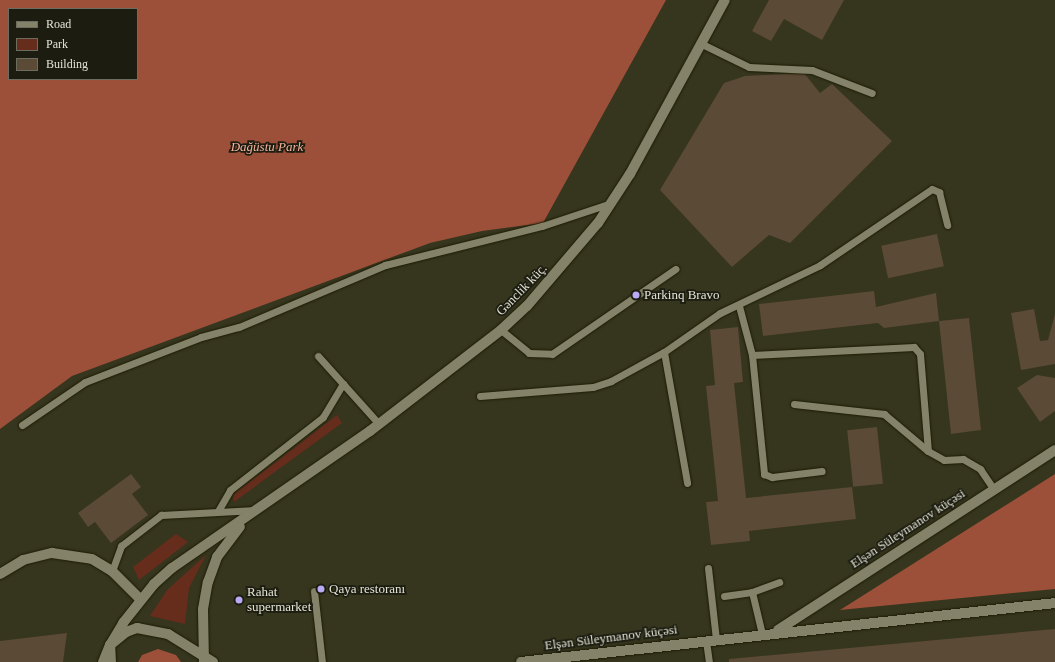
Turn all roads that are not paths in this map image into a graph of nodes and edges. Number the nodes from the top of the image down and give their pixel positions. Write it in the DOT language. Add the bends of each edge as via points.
graph roads {
  1 [pos="725,0"];
  2 [pos="702,44"];
  3 [pos="872,93"];
  4 [pos="611,203"];
  5 [pos="947,225"];
  6 [pos="675,269"];
  7 [pos="739,306"];
  8 [pos="501,330"];
  9 [pos="664,352"];
  10 [pos="752,355"];
  11 [pos="318,356"];
  12 [pos="343,384"];
  13 [pos="480,396"];
  14 [pos="794,404"];
  15 [pos="379,424"];
  16 [pos="22,425"];
  17 [pos="1055,450"];
  18 [pos="928,451"];
  19 [pos="822,471"];
  20 [pos="687,483"];
  21 [pos="993,488"];
  22 [pos="218,511"];
  23 [pos="253,513"];
  24 [pos="708,568"];
  25 [pos="112,571"];
  26 [pos="0,574"];
  27 [pos="778,582"];
  28 [pos="314,591"];
  29 [pos="752,592"];
  30 [pos="724,596"];
  31 [pos="140,599"];
  32 [pos="1055,603"];
  33 [pos="776,631"];
  34 [pos="762,634"];
  35 [pos="711,640"];
  36 [pos="110,645"];
  37 [pos="203,657"];
  38 [pos="103,662"];
  39 [pos="111,662"];
  40 [pos="213,662"];
  41 [pos="322,662"];
  42 [pos="521,662"];
  43 [pos="709,662"];
  1 -- 2 [label="main road, Gənclik küç."];
  2 -- 3 [label="lane" via="749,67 812,70"];
  2 -- 4 [label="main road, Gənclik küç."];
  4 -- 8 [label="main road, Gənclik küç." via="561,268"];
  4 -- 16 [label="lane" via="542,226 386,265 239,327 201,337 85,382"];
  5 -- 7 [label="lane" via="939,192 932,189 924,192 820,265"];
  6 -- 8 [label="lane" via="552,354 529,353"];
  7 -- 9 [label="lane" via="720,313"];
  7 -- 10 [label="lane"];
  8 -- 15 [label="main road, Gənclik küç."];
  9 -- 13 [label="lane" via="593,387"];
  9 -- 20 [label="lane"];
  10 -- 18 [label="lane" via="914,347 920,354"];
  10 -- 19 [label="lane" via="764,474 772,477"];
  11 -- 12 [label="lane"];
  12 -- 15 [label="lane"];
  12 -- 22 [label="lane" via="323,417 230,490"];
  14 -- 18 [label="lane" via="884,414"];
  15 -- 23 [label="main road, Gənclik küç."];
  17 -- 21 [label="main road, Elşən Süleymanov küçəsi"];
  18 -- 21 [label="lane" via="944,460 963,459 980,469"];
  21 -- 33 [label="main road, Elşən Süleymanov küçəsi"];
  22 -- 23 [label="lane"];
  22 -- 25 [label="lane" via="161,515 122,546"];
  23 -- 31 [label="main road" via="154,584"];
  23 -- 37 [label="main road" via="227,541 208,582 203,609"];
  24 -- 35 [label="lane"];
  25 -- 26 [label="main road" via="92,559 52,553 23,560"];
  25 -- 31 [label="main road"];
  27 -- 29 [label="lane"];
  28 -- 41 [label="lane"];
  29 -- 30 [label="lane"];
  29 -- 34 [label="lane"];
  31 -- 36 [label="main road"];
  32 -- 33 [label="main road, Elşən Süleymanov küçəsi"];
  33 -- 34 [label="main road, Elşən Süleymanov küçəsi"];
  34 -- 35 [label="main road, Elşən Süleymanov küçəsi"];
  35 -- 42 [label="main road, Elşən Süleymanov küçəsi"];
  35 -- 43 [label="lane"];
  36 -- 37 [label="main road" via="126,632 152,629"];
  36 -- 38 [label="main road"];
  36 -- 39 [label="main road"];
  37 -- 40 [label="main road"];
}
